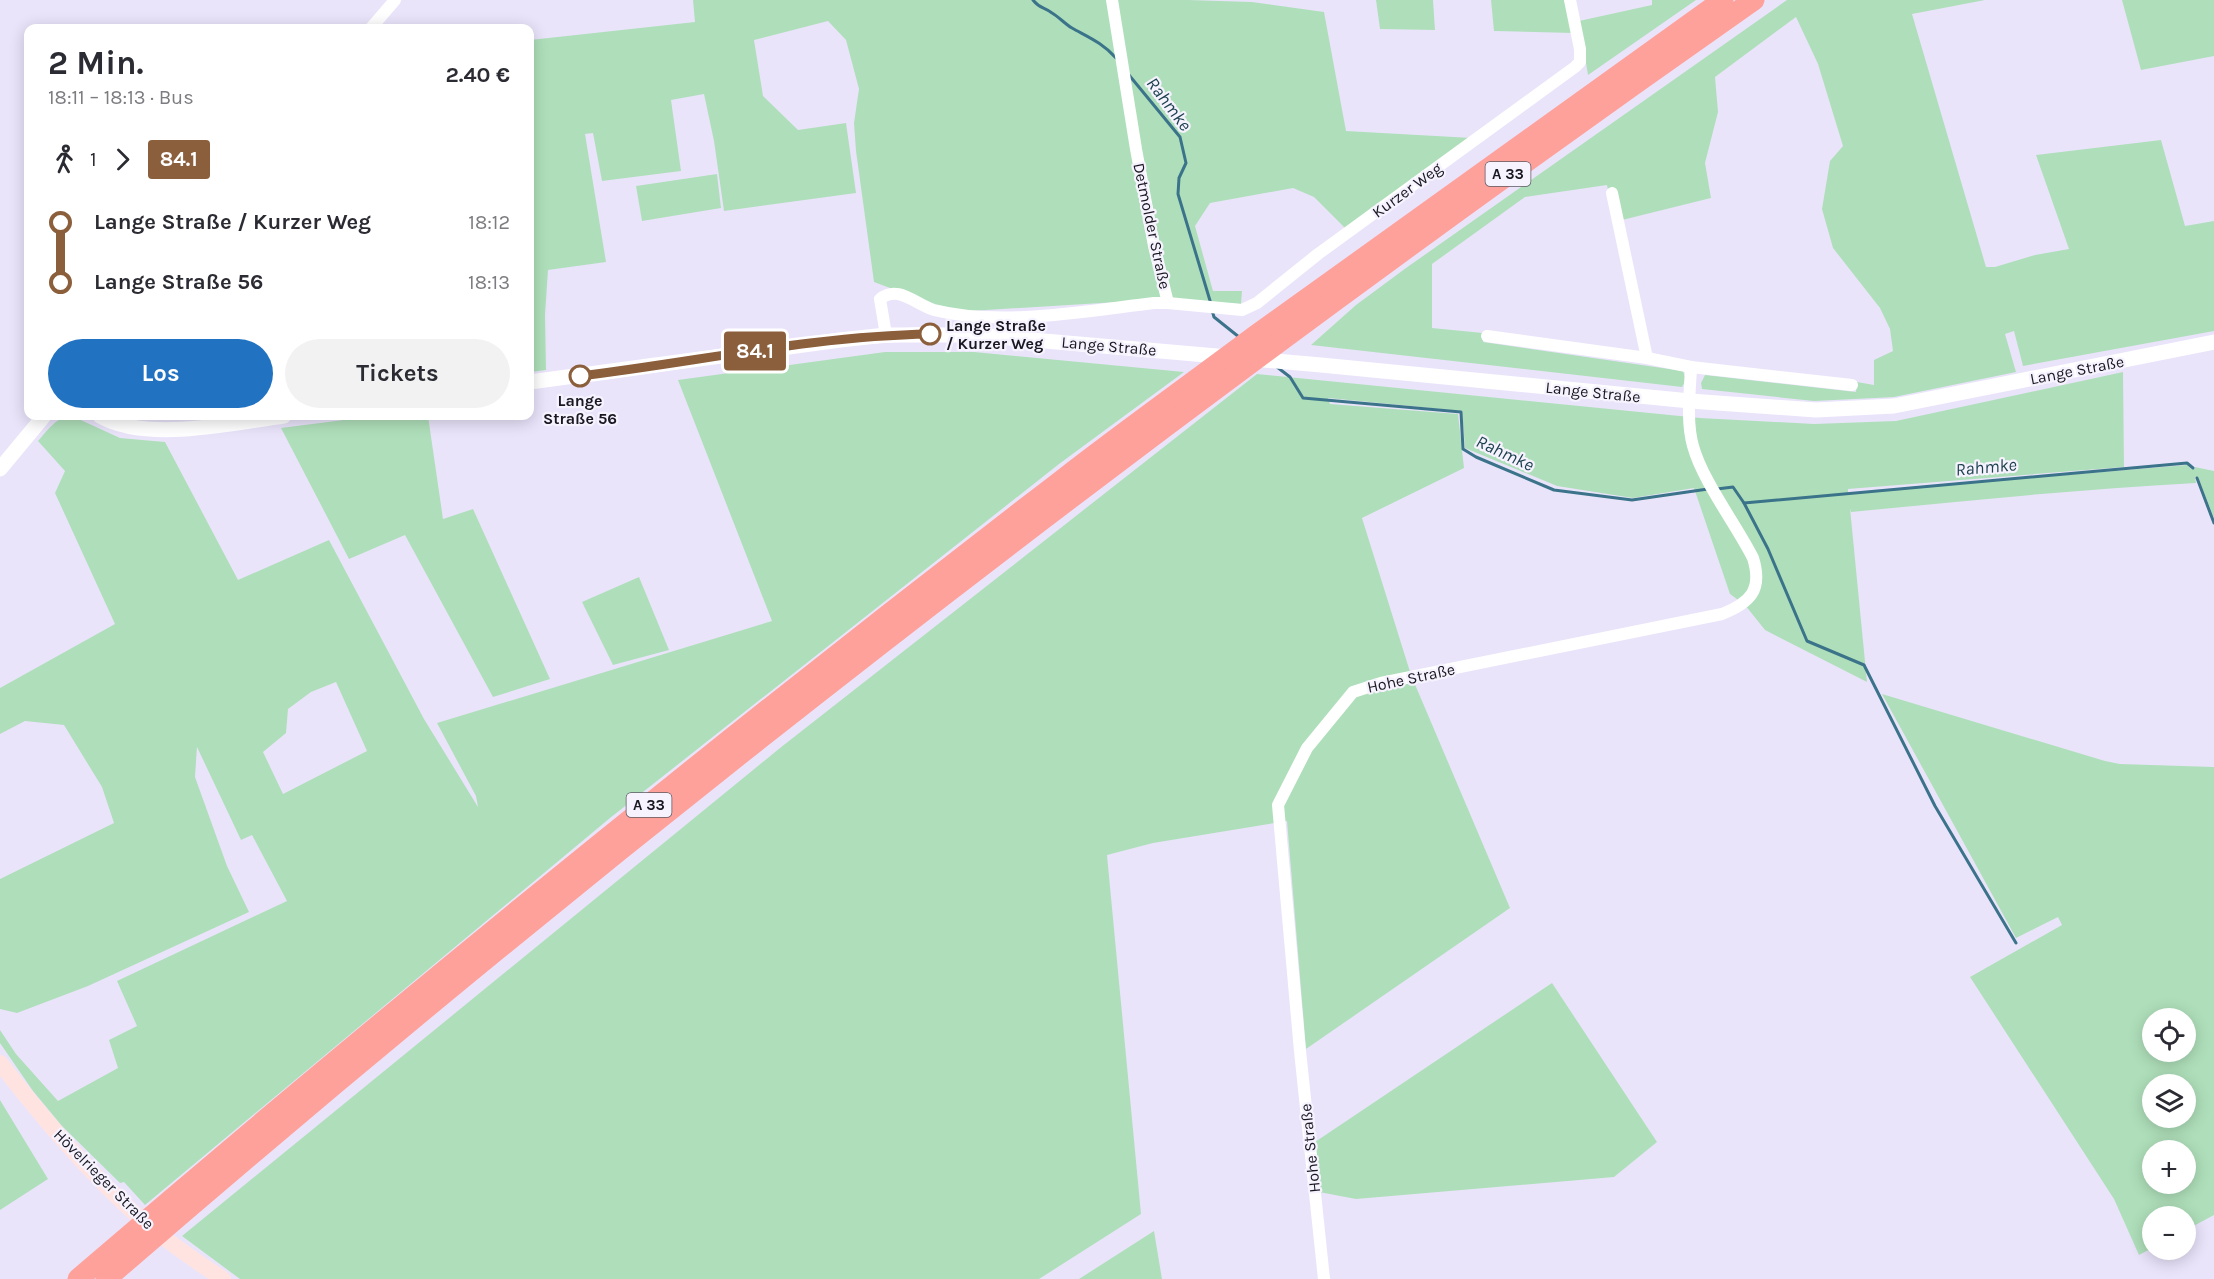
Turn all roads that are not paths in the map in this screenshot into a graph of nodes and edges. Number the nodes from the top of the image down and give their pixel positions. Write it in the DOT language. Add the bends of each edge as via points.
graph roads {
  1 [pos="395,0"];
  2 [pos="1112,0"];
  3 [pos="1570,0"];
  4 [pos="1723,0"];
  5 [pos="1754,0"];
  6 [pos="374,24"];
  7 [pos="1612,193"];
  8 [pos="1168,303"];
  9 [pos="886,335"];
  10 [pos="1487,336"];
  11 [pos="2214,342"];
  12 [pos="1251,351"];
  13 [pos="1647,358"];
  14 [pos="1691,367"];
  15 [pos="534,381"];
  16 [pos="1852,385"];
  17 [pos="1690,401"];
  18 [pos="41,420"];
  19 [pos="110,420"];
  20 [pos="252,420"];
  21 [pos="0,469"];
  22 [pos="0,1063"];
  23 [pos="78,1279"];
  24 [pos="106,1279"];
  25 [pos="223,1279"];
  26 [pos="1324,1279"];
  1 -- 6 [label="street"];
  2 -- 8 [label="street, Detmolder Straße" via="1127,100"];
  3 -- 8 [label="street, Kurzer Weg" via="1580,49 1580,62 1575,68 1318,254 1257,303 1242,310"];
  4 -- 12 [label="highway, A 33" via="1415,219"];
  5 -- 12 [label="highway, A 33"];
  7 -- 13 [label="street"];
  8 -- 9 [label="street, Detmolder Straße" via="999,316 948,313 896,293 887,294 880,299"];
  9 -- 15 [label="street, Lange Straße"];
  9 -- 17 [label="street, Lange Straße" via="976,335"];
  10 -- 13 [label="street"];
  11 -- 17 [label="street, Lange Straße" via="1894,406 1816,410"];
  12 -- 23 [label="highway, A 33" via="1065,477 949,568 467,951"];
  12 -- 24 [label="highway, A 33" via="488,957"];
  13 -- 14 [label="street"];
  14 -- 16 [label="street"];
  14 -- 17 [label="street"];
  17 -- 26 [label="street, Hohe Straße" via="1694,448 1756,570 1755,588 1742,606 1722,614 1381,683 1353,692 1307,748 1278,805"];
  18 -- 21 [label="street"];
  19 -- 20 [label="street" via="143,429 172,430"];
  22 -- 25 [label="main road, Hövelrieger Straße" via="83,1164 174,1246"];
}
